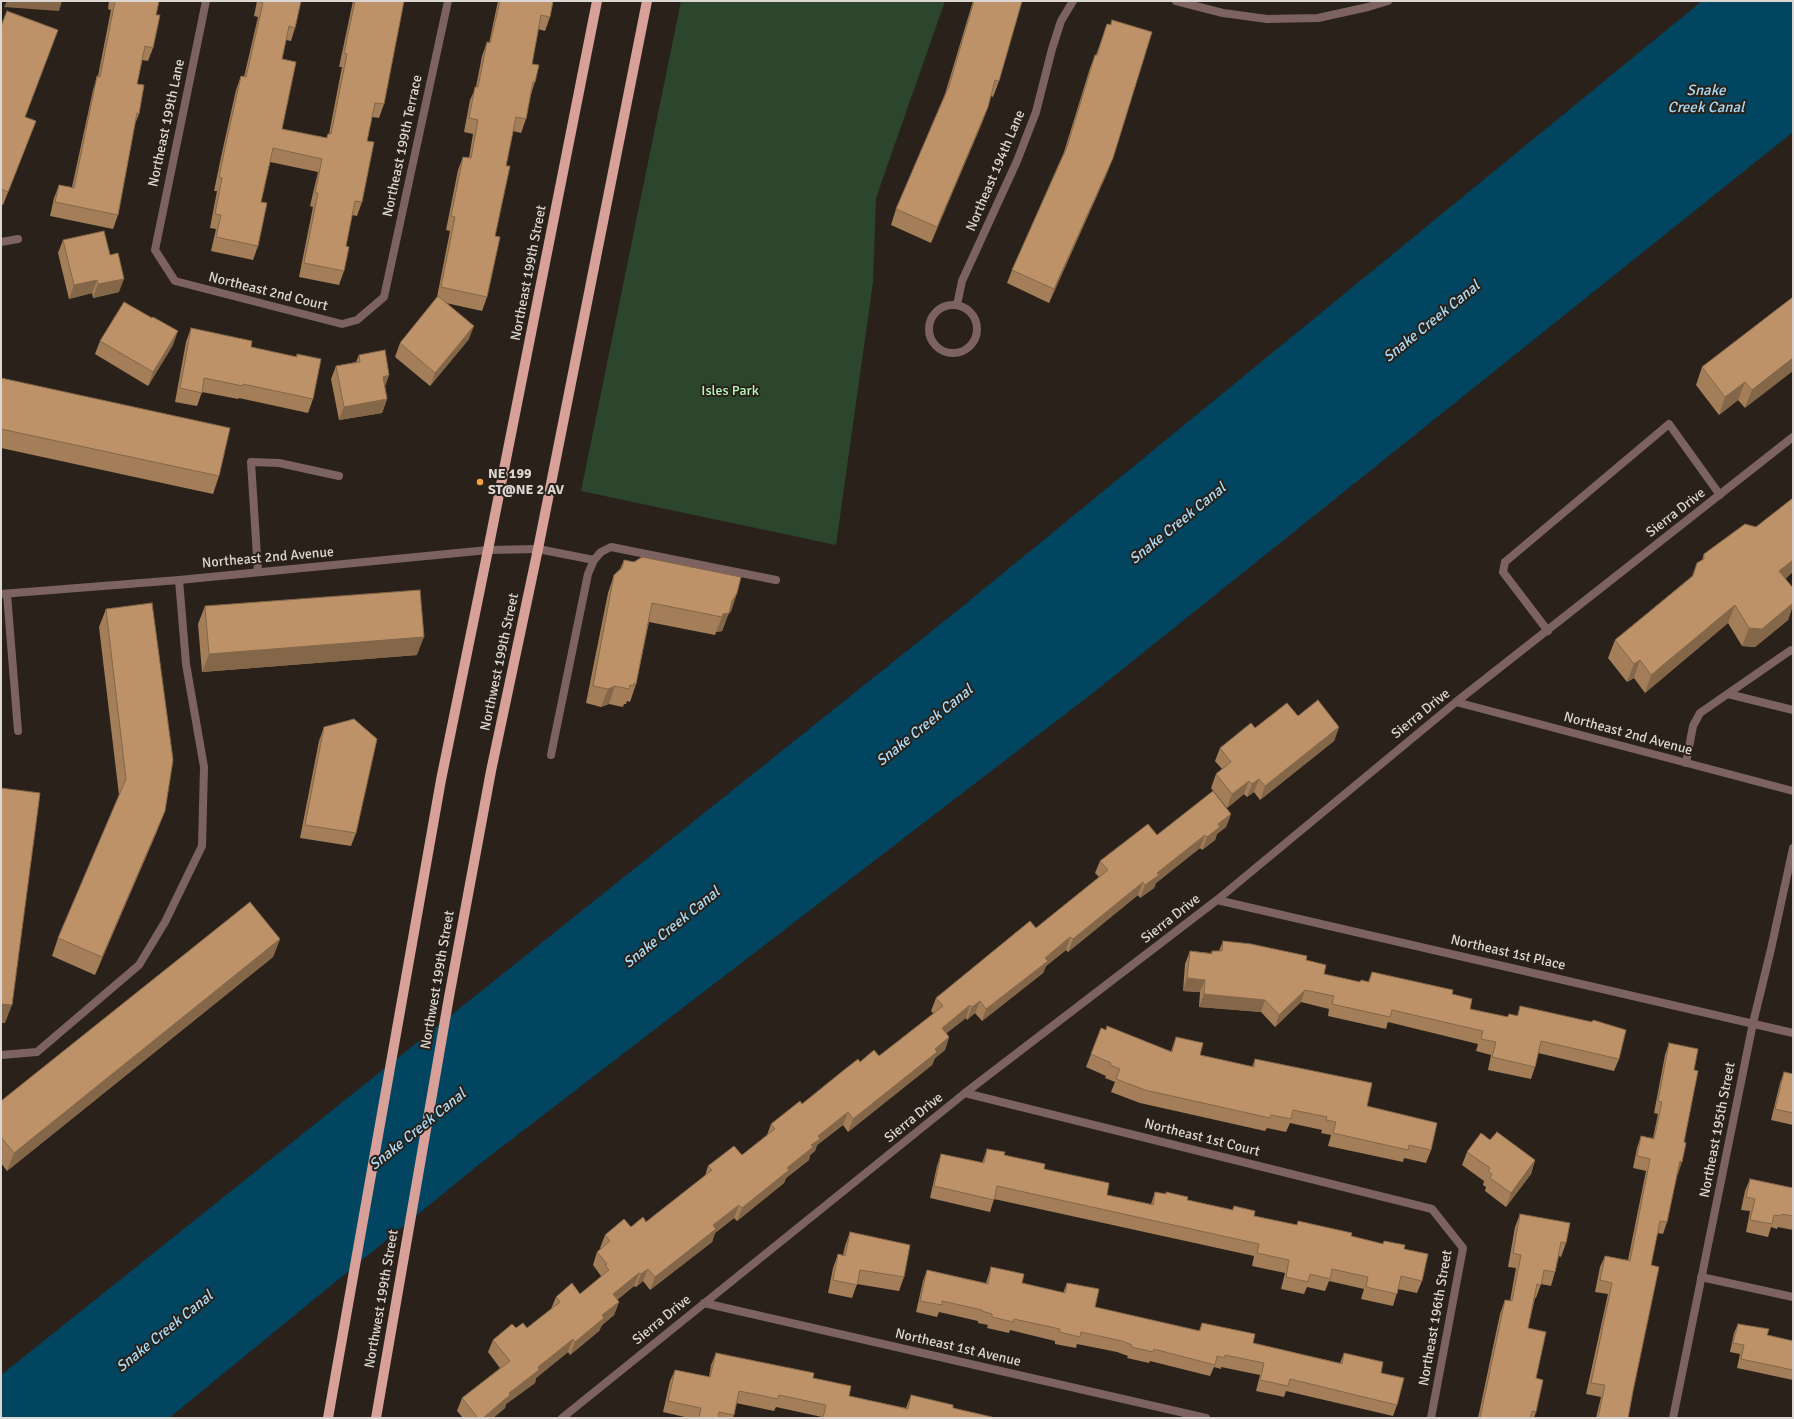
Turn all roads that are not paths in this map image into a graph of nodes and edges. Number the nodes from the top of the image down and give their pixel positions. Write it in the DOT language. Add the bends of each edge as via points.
graph roads {
  1 [pos="206,1"];
  2 [pos="448,1"];
  3 [pos="597,1"];
  4 [pos="647,1"];
  5 [pos="1073,1"];
  6 [pos="1176,1"];
  7 [pos="1388,1"];
  8 [pos="18,239"];
  9 [pos="1,242"];
  10 [pos="155,250"];
  11 [pos="384,297"];
  12 [pos="958,305"];
  13 [pos="1793,437"];
  14 [pos="339,476"];
  15 [pos="1720,495"];
  16 [pos="538,549"];
  17 [pos="488,550"];
  18 [pos="594,560"];
  19 [pos="258,572"];
  20 [pos="179,580"];
  21 [pos="776,580"];
  22 [pos="4,594"];
  23 [pos="1548,630"];
  24 [pos="1793,651"];
  25 [pos="1728,694"];
  26 [pos="1456,702"];
  27 [pos="1793,710"];
  28 [pos="18,730"];
  29 [pos="551,755"];
  30 [pos="1686,763"];
  31 [pos="1793,791"];
  32 [pos="1793,848"];
  33 [pos="1217,900"];
  34 [pos="1753,1023"];
  35 [pos="1793,1032"];
  36 [pos="1,1055"];
  37 [pos="965,1094"];
  38 [pos="1432,1209"];
  39 [pos="1701,1277"];
  40 [pos="1793,1297"];
  41 [pos="704,1303"];
  42 [pos="328,1418"];
  43 [pos="376,1418"];
  44 [pos="562,1418"];
  45 [pos="1206,1418"];
  46 [pos="1431,1418"];
  47 [pos="1673,1418"];
  1 -- 10 [label="street, Northeast 199th Lane"];
  2 -- 11 [label="street, Northeast 199th Terrace"];
  3 -- 17 [label="main road, Northeast 199th Street"];
  4 -- 16 [label="main road"];
  5 -- 12 [label="street, Northeast 194th Lane" via="1059,28 1033,119 1017,161 962,281"];
  6 -- 7 [label="street" via="1223,14 1266,19 1318,18 1368,8"];
  8 -- 9 [label="street"];
  10 -- 11 [label="street, Northeast 2nd Court" via="175,281 342,324 357,320"];
  12 -- 12 [label="street" via="942,307 936,312 929,326 929,334 937,347 951,354 967,350 973,344 978,328 972,313"];
  13 -- 15 [label="street, Sierra Drive"];
  14 -- 19 [label="street" via="279,463 252,462"];
  15 -- 23 [label="street, Sierra Drive"];
  15 -- 23 [label="street" via="1669,424 1505,562 1503,572"];
  16 -- 17 [label="street, Northeast 2nd Avenue"];
  16 -- 18 [label="street, Northeast 2nd Avenue"];
  16 -- 43 [label="main road, Northwest 199th Street" via="491,771"];
  17 -- 19 [label="street, Northeast 2nd Avenue"];
  17 -- 42 [label="main road" via="441,780"];
  18 -- 21 [label="street" via="600,552 612,547"];
  18 -- 29 [label="street" via="588,574"];
  19 -- 20 [label="street, Northeast 2nd Avenue"];
  20 -- 22 [label="street, Northeast 2nd Avenue"];
  20 -- 36 [label="street" via="186,664 204,767 202,846 165,922 139,965 37,1052"];
  22 -- 28 [label="street"];
  23 -- 26 [label="street, Sierra Drive"];
  24 -- 25 [label="street"];
  25 -- 27 [label="street"];
  25 -- 30 [label="street" via="1700,713 1693,726"];
  26 -- 30 [label="street, Northeast 2nd Avenue"];
  26 -- 33 [label="street, Sierra Drive"];
  30 -- 31 [label="street, Northeast 2nd Avenue"];
  32 -- 34 [label="street, Northeast 195th Street"];
  33 -- 34 [label="street, Northeast 1st Place"];
  33 -- 37 [label="street, Sierra Drive"];
  34 -- 35 [label="street, Northeast 1st Place"];
  34 -- 39 [label="street, Northeast 195th Street"];
  37 -- 38 [label="street, Northeast 1st Court"];
  37 -- 41 [label="street, Sierra Drive"];
  38 -- 46 [label="street, Northeast 196th Street" via="1463,1248"];
  39 -- 40 [label="street"];
  39 -- 47 [label="street, Northeast 195th Street"];
  41 -- 44 [label="street, Sierra Drive"];
  41 -- 45 [label="street, Northeast 1st Avenue"];
}
